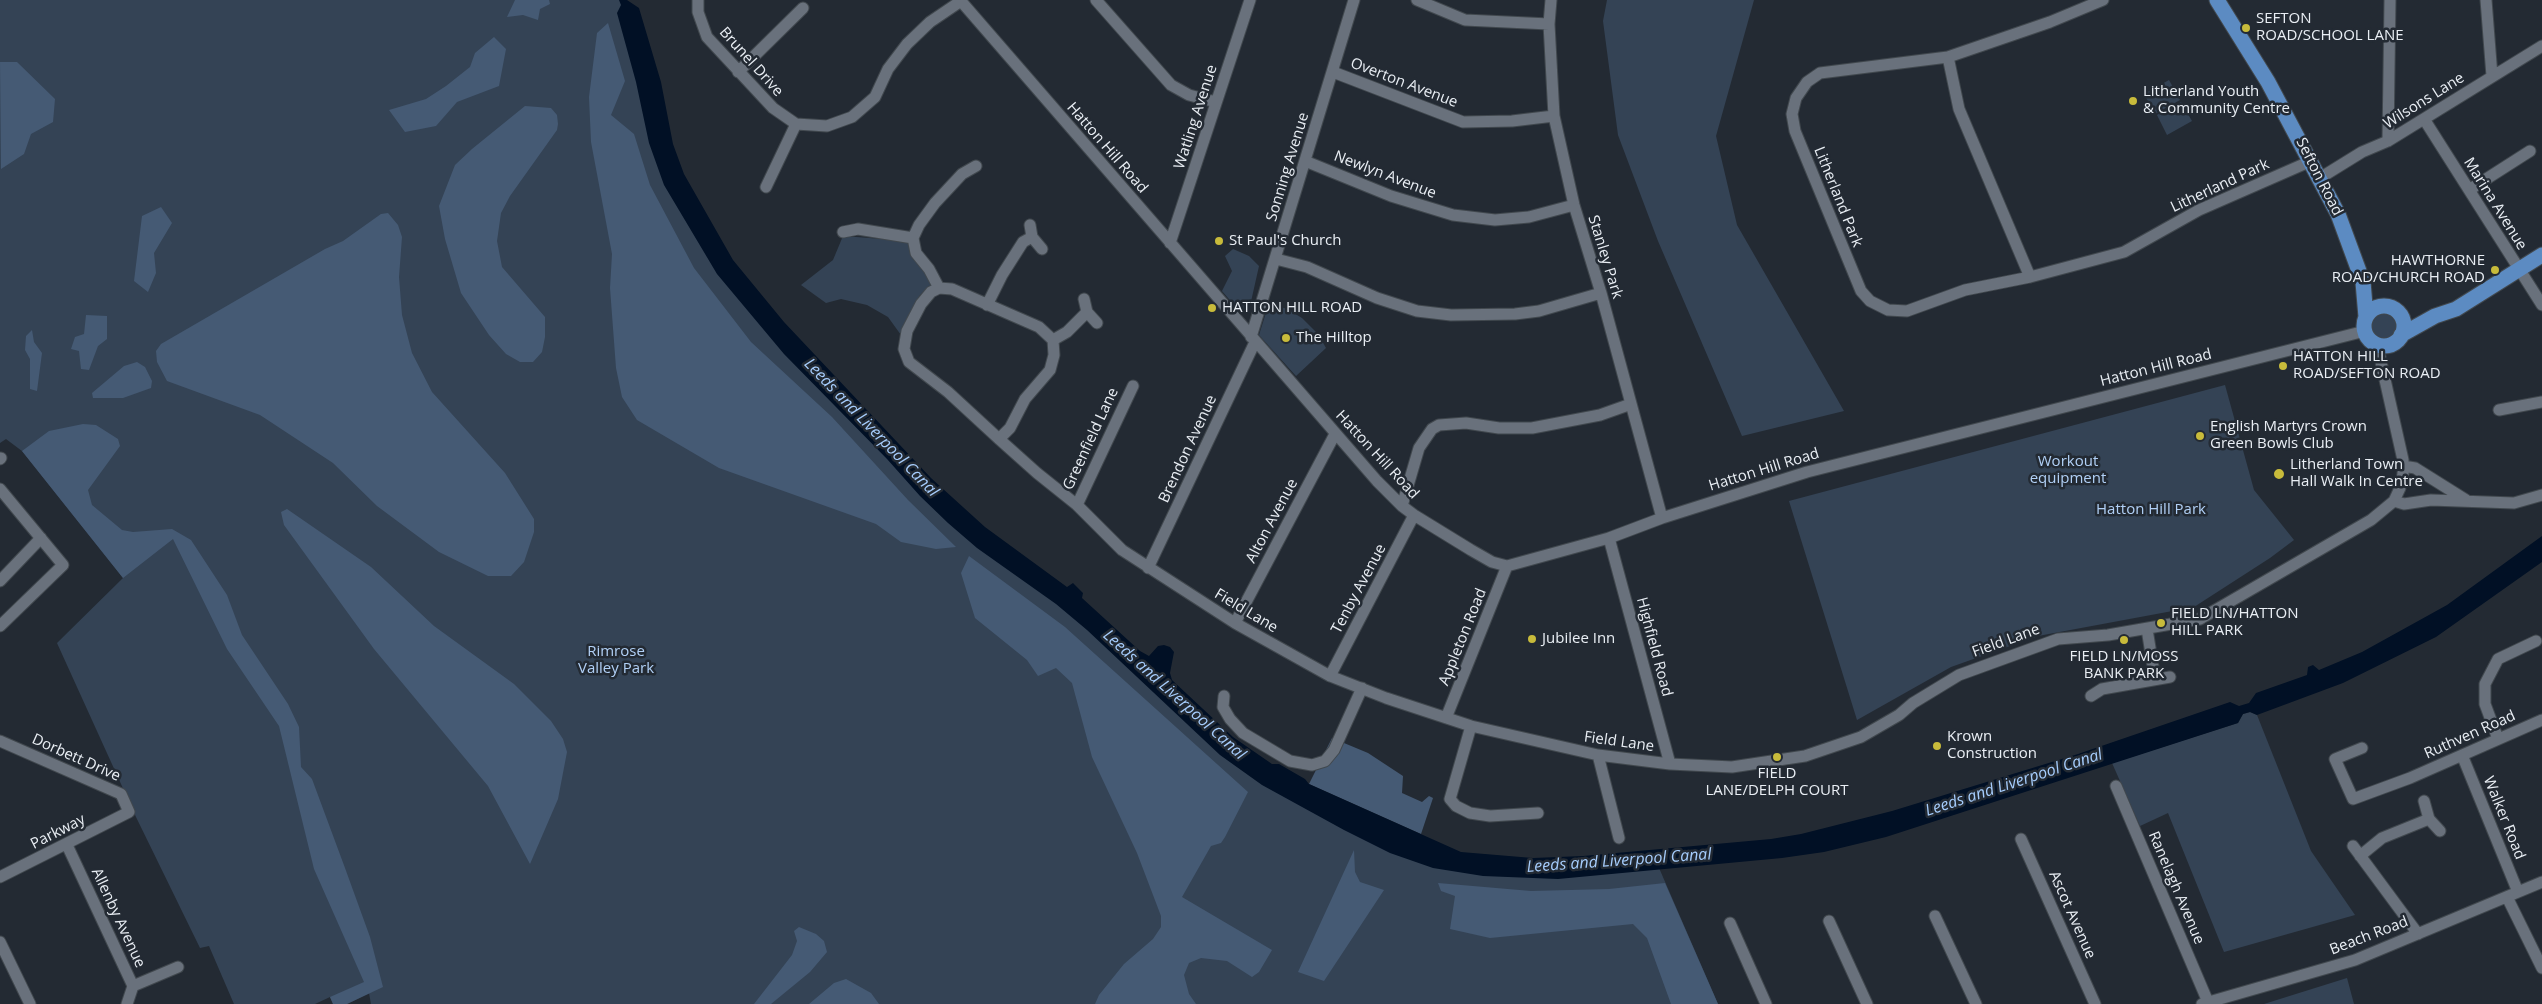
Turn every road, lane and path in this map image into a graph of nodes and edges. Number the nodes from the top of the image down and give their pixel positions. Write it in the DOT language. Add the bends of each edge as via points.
graph roads {
  1 [pos="698,0"];
  2 [pos="1096,0"];
  3 [pos="1250,0"];
  4 [pos="1354,0"];
  5 [pos="1417,0"];
  6 [pos="1551,0"];
  7 [pos="2102,0"];
  8 [pos="2217,0"];
  9 [pos="2390,0"];
  10 [pos="2486,0"];
  11 [pos="960,1"];
  12 [pos="804,8"];
  13 [pos="1549,24"];
  14 [pos="2542,46"];
  15 [pos="1948,57"];
  16 [pos="738,72"];
  17 [pos="1333,72"];
  18 [pos="2492,76"];
  19 [pos="1216,102"];
  20 [pos="1554,116"];
  21 [pos="2424,119"];
  22 [pos="796,124"];
  23 [pos="2388,141"];
  24 [pos="2530,151"];
  25 [pos="1305,161"];
  26 [pos="2311,161"];
  27 [pos="976,166"];
  28 [pos="2320,178"];
  29 [pos="766,187"];
  30 [pos="2469,190"];
  31 [pos="1574,205"];
  32 [pos="843,232"];
  33 [pos="913,238"];
  34 [pos="1170,243"];
  35 [pos="1042,249"];
  36 [pos="2542,255"];
  37 [pos="1276,259"];
  38 [pos="2519,270"];
  39 [pos="2030,277"];
  40 [pos="2363,282"];
  41 [pos="939,288"];
  42 [pos="1601,293"];
  43 [pos="1084,299"];
  44 [pos="987,305"];
  45 [pos="2542,305"];
  46 [pos="2384,306"];
  47 [pos="1087,312"];
  48 [pos="2400,315"];
  49 [pos="2435,316"];
  50 [pos="1097,323"];
  51 [pos="2366,324"];
  52 [pos="2401,336"];
  53 [pos="1253,339"];
  54 [pos="1053,340"];
  55 [pos="2376,344"];
  56 [pos="1133,386"];
  57 [pos="2542,402"];
  58 [pos="1631,404"];
  59 [pos="2499,410"];
  60 [pos="1335,434"];
  61 [pos="999,440"];
  62 [pos="2403,466"];
  63 [pos="0,489"];
  64 [pos="2542,495"];
  65 [pos="2394,501"];
  66 [pos="2472,502"];
  67 [pos="1077,505"];
  68 [pos="1402,506"];
  69 [pos="1414,515"];
  70 [pos="1662,518"];
  71 [pos="41,538"];
  72 [pos="1609,538"];
  73 [pos="1507,566"];
  74 [pos="1148,568"];
  75 [pos="0,581"];
  76 [pos="1235,623"];
  77 [pos="0,626"];
  78 [pos="2148,629"];
  79 [pos="2536,641"];
  80 [pos="1330,676"];
  81 [pos="2170,677"];
  82 [pos="2155,679"];
  83 [pos="1362,688"];
  84 [pos="1224,696"];
  85 [pos="2091,696"];
  86 [pos="1446,718"];
  87 [pos="2542,720"];
  88 [pos="1471,726"];
  89 [pos="2498,739"];
  90 [pos="0,741"];
  91 [pos="2362,748"];
  92 [pos="1598,755"];
  93 [pos="2462,755"];
  94 [pos="1670,764"];
  95 [pos="2116,786"];
  96 [pos="2424,801"];
  97 [pos="129,812"];
  98 [pos="1538,813"];
  99 [pos="2429,819"];
  100 [pos="2440,831"];
  101 [pos="1618,838"];
  102 [pos="2021,839"];
  103 [pos="67,845"];
  104 [pos="0,877"];
  105 [pos="2542,882"];
  106 [pos="2512,895"];
  107 [pos="1935,916"];
  108 [pos="1829,921"];
  109 [pos="1730,923"];
  110 [pos="2418,934"];
  111 [pos="0,942"];
  112 [pos="178,967"];
  113 [pos="2542,968"];
  114 [pos="133,986"];
  115 [pos="2205,1003"];
  116 [pos="30,1004"];
  117 [pos="127,1004"];
  118 [pos="1766,1004"];
  119 [pos="1867,1004"];
  120 [pos="1976,1004"];
  121 [pos="2095,1004"];
  1 -- 16 [label="street, Brunel Drive" via="698,12 707,38"];
  2 -- 19 [label="street" via="1171,86"];
  3 -- 19 [label="street, Watling Avenue"];
  4 -- 17 [label="street, Sonning Avenue"];
  5 -- 13 [label="street" via="1465,20"];
  6 -- 13 [label="street, Stanley Park"];
  7 -- 15 [label="street, Litherland Park" via="2050,22"];
  8 -- 26 [label="main road, Sefton Road" via="2268,82"];
  9 -- 23 [label="street"];
  10 -- 18 [label="street"];
  11 -- 22 [label="street" via="930,22 907,44 888,69 874,97 852,117 827,126"];
  11 -- 34 [label="street, Hatton Hill Road"];
  12 -- 16 [label="street"];
  13 -- 20 [label="street, Stanley Park"];
  14 -- 18 [label="street, Wilsons Lane"];
  15 -- 39 [label="street" via="1959,109"];
  15 -- 39 [label="street, Litherland Park" via="1820,72 1807,82 1796,98 1792,114 1795,131 1861,291 1870,301 1888,310 1907,311 1965,290"];
  16 -- 22 [label="street, Brunel Drive" via="773,108"];
  17 -- 20 [label="street, Overton Avenue" via="1463,122"];
  17 -- 25 [label="street, Sonning Avenue"];
  18 -- 21 [label="street, Wilsons Lane"];
  19 -- 34 [label="street, Watling Avenue"];
  20 -- 31 [label="street, Stanley Park"];
  21 -- 23 [label="street, Wilsons Lane"];
  21 -- 30 [label="street, Marina Avenue"];
  22 -- 29 [label="street"];
  23 -- 28 [label="street, Wilsons Lane" via="2362,152"];
  24 -- 30 [label="street"];
  25 -- 31 [label="street, Newlyn Avenue" via="1412,204 1452,215 1495,220 1529,217"];
  25 -- 37 [label="street, Sonning Avenue"];
  26 -- 28 [label="main road, Sefton Road"];
  26 -- 39 [label="street, Litherland Park" via="2199,210 2124,252"];
  27 -- 33 [label="street" via="962,174 935,204"];
  28 -- 40 [label="main road, Sefton Road" via="2338,214"];
  30 -- 38 [label="street, Marina Avenue"];
  31 -- 42 [label="street, Stanley Park"];
  32 -- 33 [label="street" via="858,229"];
  33 -- 41 [label="street" via="916,253"];
  34 -- 53 [label="street, Hatton Hill Road"];
  35 -- 44 [label="street" via="1031,231"];
  36 -- 38 [label="main road"];
  37 -- 42 [label="street" via="1416,311 1451,315 1539,311"];
  37 -- 53 [label="street, Sonning Avenue"];
  38 -- 45 [label="street, Marina Avenue"];
  38 -- 49 [label="main road" via="2456,309"];
  40 -- 46 [label="main road"];
  40 -- 51 [label="main road"];
  41 -- 44 [label="street" via="952,289"];
  41 -- 61 [label="street, Field Lane" via="921,304 907,331 904,349 909,362 948,392"];
  42 -- 58 [label="street, Stanley Park"];
  43 -- 47 [label="street"];
  44 -- 54 [label="street" via="1039,327"];
  46 -- 48 [label="main road" via="2393,308"];
  46 -- 51 [label="main road" via="2374,309"];
  47 -- 50 [label="street"];
  47 -- 54 [label="street"];
  48 -- 49 [label="main road"];
  48 -- 52 [label="main road" via="2404,325"];
  49 -- 52 [label="main road"];
  51 -- 55 [label="main road" via="2368,337"];
  51 -- 70 [label="street, Hatton Hill Road" via="1806,472"];
  52 -- 55 [label="main road" via="2388,345"];
  53 -- 60 [label="street, Hatton Hill Road"];
  53 -- 74 [label="street, Brendon Avenue"];
  54 -- 61 [label="street" via="1050,370 1025,399 1010,428"];
  55 -- 62 [label="street"];
  56 -- 67 [label="street, Greenfield Lane"];
  57 -- 59 [label="street"];
  58 -- 68 [label="street" via="1600,415 1532,428 1466,423 1439,425 1432,429 1419,448"];
  58 -- 70 [label="street, Stanley Park"];
  60 -- 68 [label="street, Hatton Hill Road"];
  60 -- 76 [label="street, Alton Avenue"];
  61 -- 67 [label="street, Field Lane"];
  62 -- 65 [label="street" via="2400,488"];
  62 -- 66 [label="street" via="2415,468"];
  63 -- 71 [label="street"];
  64 -- 66 [label="street" via="2514,503"];
  65 -- 66 [label="street" via="2404,504 2431,500"];
  65 -- 78 [label="street, Field Lane" via="2371,520 2212,614 2195,621"];
  67 -- 74 [label="street, Field Lane" via="1122,550"];
  68 -- 69 [label="street, Hatton Hill Road"];
  69 -- 73 [label="street, Hatton Hill Road" via="1492,562"];
  69 -- 80 [label="street, Tenby Avenue"];
  70 -- 72 [label="street, Hatton Hill Road"];
  71 -- 75 [label="street"];
  71 -- 77 [label="street" via="62,565"];
  72 -- 73 [label="street, Hatton Hill Road"];
  72 -- 94 [label="street, Highfield Road"];
  73 -- 86 [label="street, Appleton Road"];
  74 -- 76 [label="street, Field Lane"];
  76 -- 80 [label="street, Field Lane"];
  78 -- 82 [label="street"];
  78 -- 94 [label="street, Field Lane" via="2058,639 2003,657 1959,675 1861,737 1805,756 1732,767"];
  79 -- 89 [label="street" via="2498,659 2484,684 2485,704"];
  80 -- 83 [label="street, Field Lane"];
  81 -- 82 [label="street"];
  82 -- 85 [label="street" via="2102,689"];
  83 -- 84 [label="street" via="1334,750 1325,761 1312,765 1290,761 1243,733 1223,708"];
  83 -- 86 [label="street, Field Lane"];
  86 -- 88 [label="street, Field Lane"];
  87 -- 89 [label="street, Ruthven Road"];
  88 -- 92 [label="street, Field Lane"];
  88 -- 98 [label="street" via="1450,799 1470,813 1490,816"];
  89 -- 93 [label="street, Ruthven Road"];
  90 -- 97 [label="street, Dorbett Drive" via="121,794"];
  91 -- 93 [label="street, Ruthven Road" via="2335,759 2353,799"];
  92 -- 94 [label="street, Field Lane"];
  92 -- 101 [label="street"];
  93 -- 106 [label="street, Walker Road"];
  95 -- 115 [label="street, Ranelagh Avenue"];
  96 -- 99 [label="street"];
  97 -- 103 [label="street, Parkway"];
  99 -- 100 [label="street"];
  99 -- 110 [label="street" via="2357,851"];
  102 -- 121 [label="street, Ascot Avenue"];
  103 -- 104 [label="street, Parkway"];
  103 -- 114 [label="street, Allenby Avenue"];
  105 -- 106 [label="street, Beach Road"];
  106 -- 110 [label="street, Beach Road"];
  106 -- 113 [label="street, Walker Road"];
  107 -- 120 [label="street"];
  108 -- 119 [label="street"];
  109 -- 118 [label="street"];
  110 -- 115 [label="street, Beach Road" via="2355,960"];
  111 -- 116 [label="street"];
  112 -- 114 [label="street"];
  114 -- 117 [label="street, Allenby Avenue"];
}
